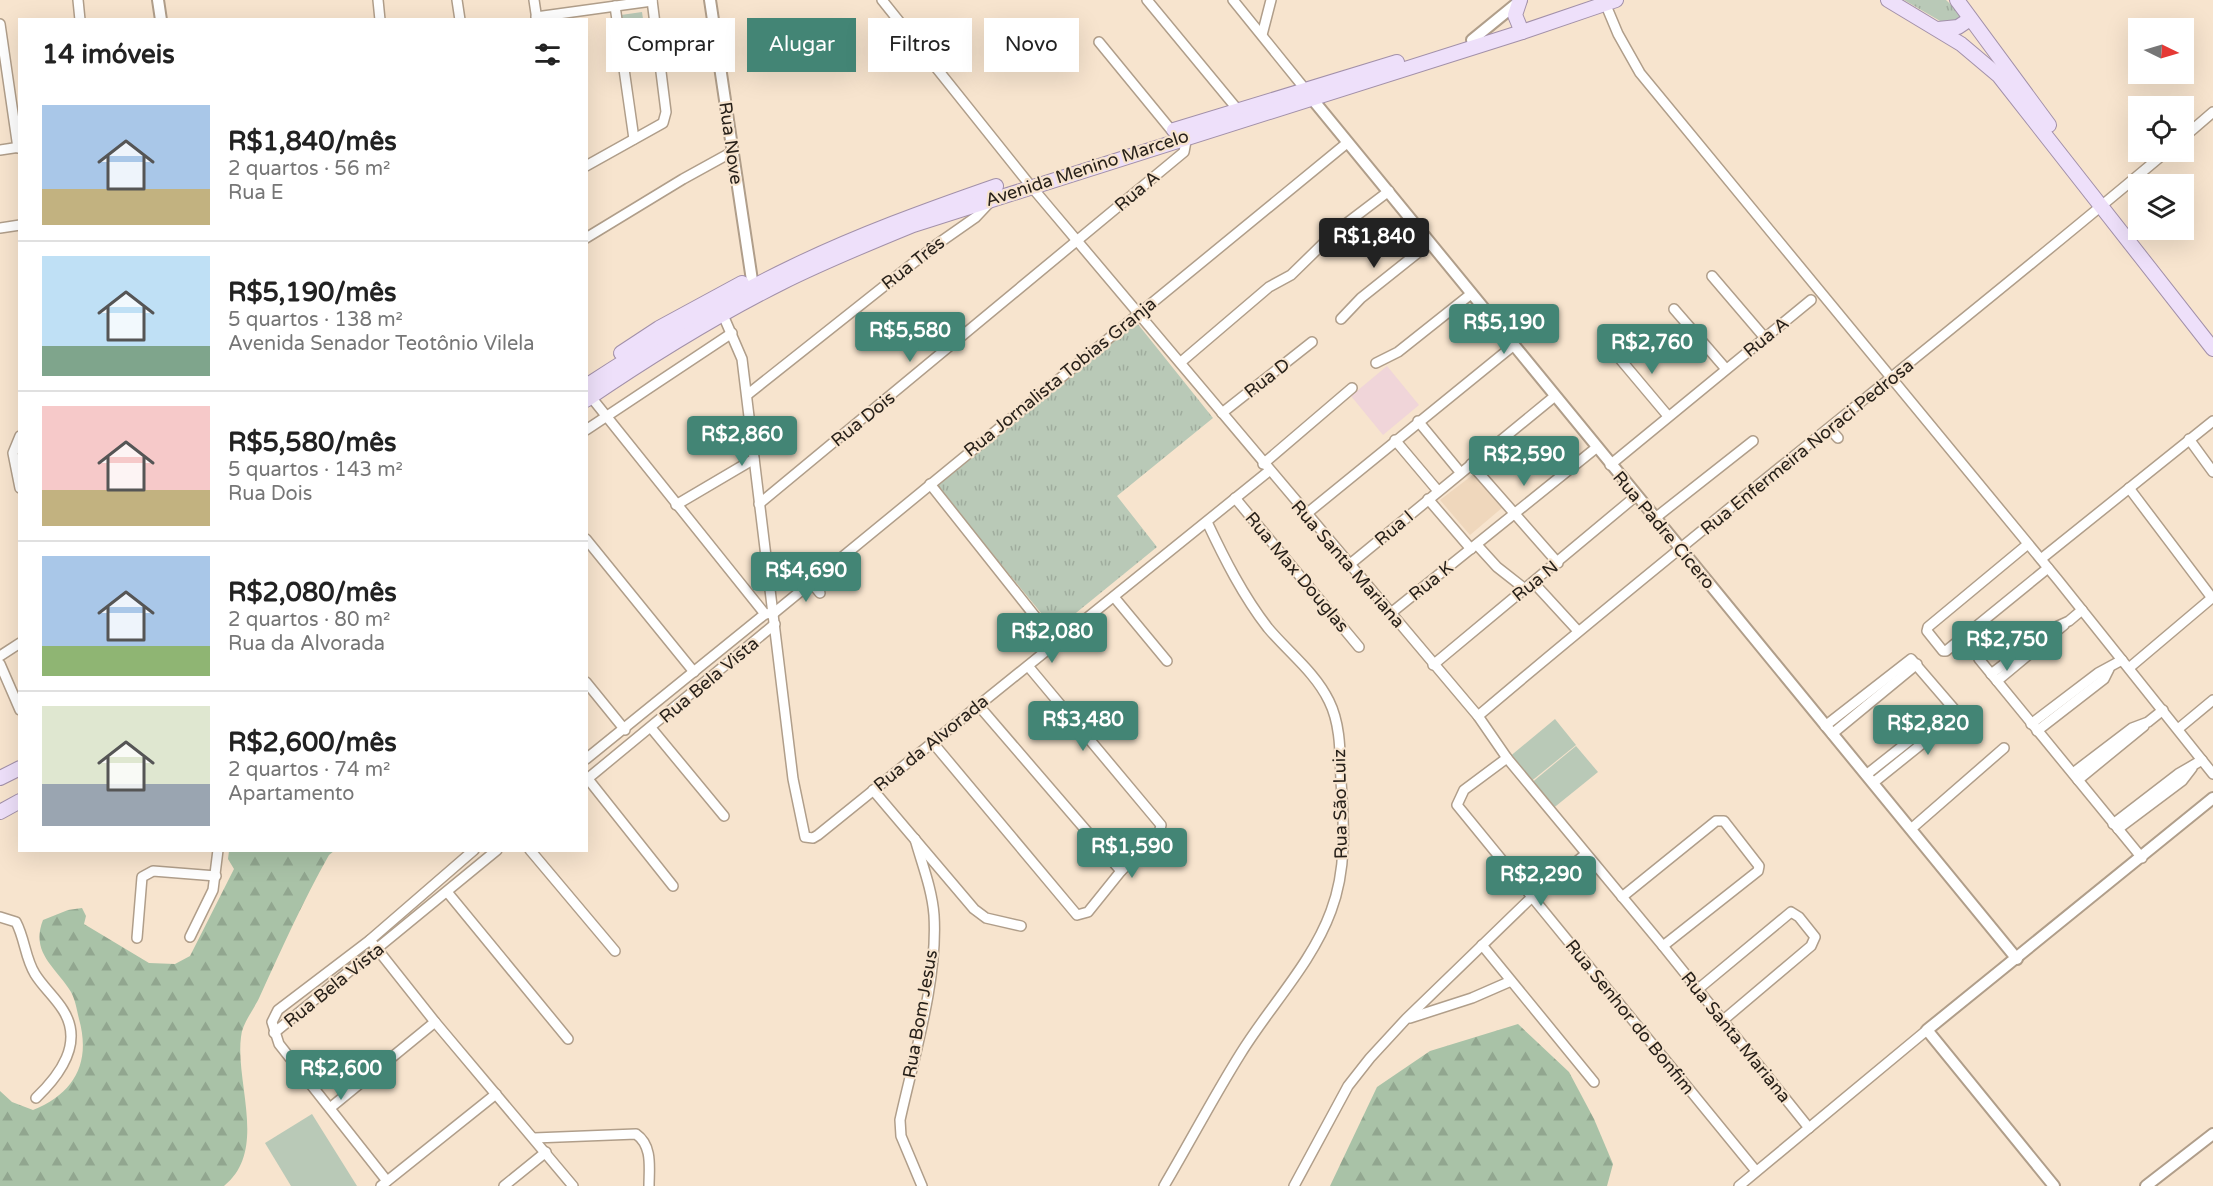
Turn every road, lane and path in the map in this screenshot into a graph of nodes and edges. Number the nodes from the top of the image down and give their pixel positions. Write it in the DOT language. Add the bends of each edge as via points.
graph roads {
  1 [pos="78,0"];
  2 [pos="158,0"];
  3 [pos="378,0"];
  4 [pos="457,0"];
  5 [pos="534,0"];
  6 [pos="652,0"];
  7 [pos="710,0"];
  8 [pos="882,0"];
  9 [pos="1147,0"];
  10 [pos="1233,0"];
  11 [pos="1271,0"];
  12 [pos="1521,0"];
  13 [pos="1888,0"];
  14 [pos="1956,0"];
  15 [pos="1605,1"];
  16 [pos="615,6"];
  17 [pos="80,18"];
  18 [pos="161,18"];
  19 [pos="380,18"];
  20 [pos="460,18"];
  21 [pos="537,18"];
  22 [pos="1970,19"];
  23 [pos="0,24"];
  24 [pos="1938,28"];
  25 [pos="1520,29"];
  26 [pos="1262,35"];
  27 [pos="1472,40"];
  28 [pos="1099,42"];
  29 [pos="1309,94"];
  30 [pos="1238,110"];
  31 [pos="2213,112"];
  32 [pos="2194,128"];
  33 [pos="1172,131"];
  34 [pos="1187,136"];
  35 [pos="634,139"];
  36 [pos="18,141"];
  37 [pos="1347,143"];
  38 [pos="18,148"];
  39 [pos="0,150"];
  40 [pos="732,152"];
  41 [pos="2154,162"];
  42 [pos="588,165"];
  43 [pos="1027,182"];
  44 [pos="1389,191"];
  45 [pos="994,197"];
  46 [pos="2105,203"];
  47 [pos="18,225"];
  48 [pos="0,228"];
  49 [pos="588,237"];
  50 [pos="1078,242"];
  51 [pos="1430,243"];
  52 [pos="1712,276"];
  53 [pos="752,282"];
  54 [pos="1471,294"];
  55 [pos="1811,300"];
  56 [pos="1674,309"];
  57 [pos="1138,312"];
  58 [pos="723,315"];
  59 [pos="1341,319"];
  60 [pos="669,323"];
  61 [pos="690,323"];
  62 [pos="732,333"];
  63 [pos="2213,335"];
  64 [pos="1765,338"];
  65 [pos="1312,342"];
  66 [pos="1514,345"];
  67 [pos="2213,349"];
  68 [pos="1615,353"];
  69 [pos="1181,362"];
  70 [pos="1376,363"];
  71 [pos="1726,369"];
  72 [pos="588,376"];
  73 [pos="1891,379"];
  74 [pos="1352,388"];
  75 [pos="588,394"];
  76 [pos="747,395"];
  77 [pos="1555,396"];
  78 [pos="1221,413"];
  79 [pos="1668,416"];
  80 [pos="605,417"];
  81 [pos="1418,421"];
  82 [pos="2213,421"];
  83 [pos="588,429"];
  84 [pos="1830,429"];
  85 [pos="1838,438"];
  86 [pos="1395,440"];
  87 [pos="2189,440"];
  88 [pos="1753,441"];
  89 [pos="18,442"];
  90 [pos="1596,448"];
  91 [pos="754,459"];
  92 [pos="1471,464"];
  93 [pos="1610,465"];
  94 [pos="1266,468"];
  95 [pos="1460,472"];
  96 [pos="2213,472"];
  97 [pos="18,476"];
  98 [pos="930,484"];
  99 [pos="2129,488"];
  100 [pos="1438,490"];
  101 [pos="1636,496"];
  102 [pos="1235,498"];
  103 [pos="1428,499"];
  104 [pos="759,504"];
  105 [pos="676,506"];
  106 [pos="1305,514"];
  107 [pos="1514,514"];
  108 [pos="1654,519"];
  109 [pos="1207,522"];
  110 [pos="588,541"];
  111 [pos="2028,544"];
  112 [pos="1474,547"];
  113 [pos="1681,549"];
  114 [pos="2041,559"];
  115 [pos="1557,563"];
  116 [pos="1350,565"];
  117 [pos="2048,568"];
  118 [pos="810,581"];
  119 [pos="1529,585"];
  120 [pos="820,593"];
  121 [pos="1114,597"];
  122 [pos="2212,598"];
  123 [pos="2082,610"];
  124 [pos="769,614"];
  125 [pos="1391,614"];
  126 [pos="775,624"];
  127 [pos="1578,631"];
  128 [pos="1057,644"];
  129 [pos="18,645"];
  130 [pos="1359,647"];
  131 [pos="0,656"];
  132 [pos="1979,658"];
  133 [pos="2122,660"];
  134 [pos="1167,661"];
  135 [pos="0,664"];
  136 [pos="1433,665"];
  137 [pos="1028,666"];
  138 [pos="2129,668"];
  139 [pos="694,672"];
  140 [pos="1994,677"];
  141 [pos="588,684"];
  142 [pos="2213,700"];
  143 [pos="18,705"];
  144 [pos="979,706"];
  145 [pos="2163,710"];
  146 [pos="1956,711"];
  147 [pos="1478,716"];
  148 [pos="2034,727"];
  149 [pos="652,729"];
  150 [pos="2178,729"];
  151 [pos="625,730"];
  152 [pos="1828,730"];
  153 [pos="1973,731"];
  154 [pos="615,737"];
  155 [pos="933,743"];
  156 [pos="2004,748"];
  157 [pos="625,749"];
  158 [pos="588,757"];
  159 [pos="1507,758"];
  160 [pos="2202,760"];
  161 [pos="18,769"];
  162 [pos="803,773"];
  163 [pos="2213,774"];
  164 [pos="2075,777"];
  165 [pos="0,778"];
  166 [pos="588,779"];
  167 [pos="793,779"];
  168 [pos="1869,779"];
  169 [pos="588,781"];
  170 [pos="873,790"];
  171 [pos="18,792"];
  172 [pos="2213,798"];
  173 [pos="0,801"];
  174 [pos="18,802"];
  175 [pos="0,812"];
  176 [pos="724,816"];
  177 [pos="2115,826"];
  178 [pos="1911,829"];
  179 [pos="915,839"];
  180 [pos="218,852"];
  181 [pos="474,852"];
  182 [pos="478,852"];
  183 [pos="495,852"];
  184 [pos="532,852"];
  185 [pos="1586,854"];
  186 [pos="2142,858"];
  187 [pos="486,860"];
  188 [pos="1121,871"];
  189 [pos="216,876"];
  190 [pos="673,886"];
  191 [pos="448,893"];
  192 [pos="1532,897"];
  193 [pos="1622,897"];
  194 [pos="0,917"];
  195 [pos="1021,926"];
  196 [pos="190,937"];
  197 [pos="137,938"];
  198 [pos="370,940"];
  199 [pos="1482,945"];
  200 [pos="1663,946"];
  201 [pos="378,950"];
  202 [pos="615,951"];
  203 [pos="2017,959"];
  204 [pos="1512,981"];
  205 [pos="1697,990"];
  206 [pos="1406,1019"];
  207 [pos="435,1022"];
  208 [pos="1721,1022"];
  209 [pos="1927,1030"];
  210 [pos="274,1033"];
  211 [pos="568,1039"];
  212 [pos="1594,1082"];
  213 [pos="496,1094"];
  214 [pos="36,1098"];
  215 [pos="330,1108"];
  216 [pos="1809,1128"];
  217 [pos="2213,1134"];
  218 [pos="534,1138"];
  219 [pos="546,1152"];
  220 [pos="1756,1171"];
  221 [pos="384,1183"];
  222 [pos="504,1186"];
  223 [pos="573,1186"];
  224 [pos="649,1186"];
  225 [pos="922,1186"];
  226 [pos="1164,1186"];
  227 [pos="1294,1186"];
  228 [pos="1738,1186"];
  229 [pos="2054,1186"];
  230 [pos="2146,1186"];
  1 -- 17 [label="street"];
  2 -- 18 [label="street"];
  3 -- 19 [label="street"];
  4 -- 20 [label="street"];
  5 -- 21 [label="street"];
  6 -- 16 [label="street"];
  6 -- 35 [label="street" via="665,117 658,127"];
  7 -- 40 [label="street, Rua Nove"];
  8 -- 43 [label="street, Rua Santa Mariana"];
  9 -- 30 [label="street"];
  10 -- 26 [label="street"];
  11 -- 26 [label="street"];
  12 -- 25 [label="main road" via="1515,15"];
  12 -- 27 [label="street"];
  13 -- 24 [label="main road"];
  14 -- 22 [label="main road"];
  15 -- 25 [label="main road, Avenida Menino Marcelo"];
  15 -- 73 [label="street" via="1640,73"];
  16 -- 21 [label="street"];
  16 -- 35 [label="street"];
  22 -- 24 [label="main road" via="1958,27"];
  22 -- 46 [label="main road"];
  23 -- 36 [label="street"];
  24 -- 46 [label="main road" via="1999,76"];
  25 -- 27 [label="main road, Avenida Menino Marcelo"];
  25 -- 29 [label="main road, Avenida Menino Marcelo"];
  26 -- 29 [label="street"];
  27 -- 29 [label="main road, Avenida Menino Marcelo"];
  28 -- 33 [label="street"];
  29 -- 30 [label="main road, Avenida Menino Marcelo"];
  29 -- 34 [label="main road, Avenida Menino Marcelo"];
  29 -- 37 [label="street, Rua Padre Cícero"];
  30 -- 33 [label="main road, Avenida Menino Marcelo"];
  31 -- 32 [label="street"];
  33 -- 43 [label="main road, Avenida Menino Marcelo"];
  34 -- 43 [label="main road, Avenida Menino Marcelo"];
  34 -- 50 [label="street, Rua A" via="1184,152"];
  35 -- 42 [label="street"];
  37 -- 44 [label="street, Rua Padre Cícero"];
  37 -- 57 [label="street, Rua Jornalista Tobias Granja"];
  38 -- 39 [label="street"];
  40 -- 49 [label="street"];
  40 -- 53 [label="street, Rua Nove"];
  41 -- 46 [label="street, Rua Enfermeira Noraci Pedrosa"];
  43 -- 45 [label="main road, Avenida Menino Marcelo"];
  43 -- 50 [label="street, Rua Santa Mariana"];
  43 -- 53 [label="main road, Avenida Menino Marcelo" via="878,229"];
  44 -- 51 [label="street, Rua Padre Cícero"];
  44 -- 69 [label="street"];
  45 -- 58 [label="main road, Avenida Menino Marcelo" via="912,225 832,259"];
  45 -- 76 [label="street, Rua Três" via="976,218 936,245"];
  46 -- 63 [label="main road"];
  46 -- 67 [label="main road"];
  46 -- 73 [label="street, Rua Enfermeira Noraci Pedrosa"];
  47 -- 48 [label="street"];
  50 -- 57 [label="street, Rua Santa Mariana"];
  50 -- 104 [label="street, Rua Dois"];
  51 -- 54 [label="street, Rua Padre Cícero"];
  51 -- 59 [label="street" via="1360,298"];
  52 -- 64 [label="street"];
  53 -- 60 [label="main road"];
  53 -- 61 [label="main road, Avenida Menino Marcelo"];
  54 -- 66 [label="street, Rua Padre Cícero"];
  54 -- 70 [label="street" via="1398,352"];
  55 -- 64 [label="street, Rua A"];
  56 -- 71 [label="street"];
  57 -- 69 [label="street, Rua Santa Mariana"];
  57 -- 98 [label="street, Rua Jornalista Tobias Granja"];
  58 -- 62 [label="street"];
  58 -- 75 [label="main road, Avenida Menino Marcelo"];
  60 -- 61 [label="main road"];
  60 -- 72 [label="main road"];
  61 -- 75 [label="main road, Avenida Menino Marcelo"];
  62 -- 76 [label="street" via="741,351"];
  62 -- 80 [label="street"];
  64 -- 71 [label="street, Rua A"];
  65 -- 78 [label="street, Rua D"];
  66 -- 77 [label="street, Rua Padre Cícero"];
  66 -- 81 [label="street"];
  68 -- 79 [label="street"];
  69 -- 78 [label="street, Rua Santa Mariana"];
  71 -- 79 [label="street, Rua A"];
  73 -- 84 [label="street, Rua Enfermeira Noraci Pedrosa"];
  73 -- 111 [label="street"];
  74 -- 94 [label="street, Rua da Alvorada"];
  75 -- 80 [label="street"];
  76 -- 91 [label="street"];
  77 -- 90 [label="street, Rua Padre Cícero"];
  77 -- 92 [label="street, Rua I"];
  78 -- 94 [label="street, Rua Santa Mariana"];
  79 -- 93 [label="street, Rua A"];
  80 -- 83 [label="street"];
  80 -- 105 [label="street"];
  81 -- 86 [label="street"];
  81 -- 95 [label="street"];
  82 -- 87 [label="street"];
  84 -- 85 [label="street"];
  84 -- 113 [label="street, Rua Enfermeira Noraci Pedrosa" via="1745,504"];
  86 -- 100 [label="street"];
  86 -- 106 [label="street"];
  87 -- 96 [label="street"];
  87 -- 99 [label="street"];
  88 -- 108 [label="street"];
  89 -- 97 [label="street" via="14,453"];
  90 -- 93 [label="street, Rua Padre Cícero"];
  90 -- 107 [label="street, Rua K"];
  91 -- 104 [label="street"];
  91 -- 105 [label="street"];
  92 -- 95 [label="street, Rua I"];
  92 -- 107 [label="street"];
  93 -- 101 [label="street, Rua Padre Cícero"];
  94 -- 102 [label="street, Rua da Alvorada"];
  94 -- 106 [label="street, Rua Santa Mariana"];
  95 -- 100 [label="street, Rua I"];
  98 -- 118 [label="street, Rua Jornalista Tobias Granja"];
  98 -- 128 [label="street"];
  99 -- 114 [label="street"];
  99 -- 122 [label="street"];
  100 -- 103 [label="street, Rua I"];
  101 -- 108 [label="street, Rua Padre Cícero"];
  101 -- 115 [label="street, Rua N"];
  102 -- 109 [label="street, Rua da Alvorada"];
  102 -- 130 [label="street, Rua Max Douglas"];
  103 -- 112 [label="street"];
  103 -- 116 [label="street, Rua I"];
  104 -- 124 [label="street"];
  105 -- 124 [label="street"];
  106 -- 116 [label="street, Rua Santa Mariana"];
  107 -- 112 [label="street, Rua K"];
  107 -- 115 [label="street"];
  108 -- 113 [label="street, Rua Padre Cícero"];
  109 -- 121 [label="street, Rua da Alvorada"];
  109 -- 226 [label="street, Rua São Luiz" via="1243,591 1268,628 1308,671 1334,713 1344,831 1342,863 1331,912 1311,950 1241,1053"];
  110 -- 139 [label="street"];
  111 -- 114 [label="street"];
  111 -- 117 [label="street" via="1928,627 1942,651"];
  112 -- 119 [label="street" via="1497,567"];
  112 -- 125 [label="street, Rua K"];
  113 -- 127 [label="street, Rua Enfermeira Noraci Pedrosa"];
  113 -- 152 [label="street, Rua Padre Cícero"];
  114 -- 117 [label="street"];
  115 -- 119 [label="street, Rua N"];
  116 -- 125 [label="street, Rua Santa Mariana"];
  117 -- 123 [label="street"];
  118 -- 120 [label="street"];
  118 -- 124 [label="street, Rua Jornalista Tobias Granja"];
  119 -- 127 [label="street"];
  119 -- 136 [label="street, Rua N"];
  121 -- 128 [label="street, Rua da Alvorada"];
  121 -- 134 [label="street"];
  122 -- 138 [label="street"];
  123 -- 133 [label="street"];
  123 -- 140 [label="street" via="2049,630"];
  124 -- 126 [label="street"];
  124 -- 139 [label="street, Rua Bela Vista"];
  125 -- 136 [label="street, Rua Santa Mariana"];
  126 -- 149 [label="street, Rua Bela Vista"];
  126 -- 167 [label="street"];
  127 -- 147 [label="street, Rua Enfermeira Noraci Pedrosa"];
  128 -- 137 [label="street, Rua da Alvorada"];
  129 -- 131 [label="street"];
  132 -- 140 [label="street"];
  133 -- 138 [label="street"];
  133 -- 148 [label="street" via="2098,673"];
  135 -- 143 [label="street"];
  136 -- 147 [label="street, Rua Santa Mariana"];
  137 -- 144 [label="street, Rua da Alvorada"];
  137 -- 188 [label="street" via="1160,821 1159,834"];
  138 -- 145 [label="street"];
  139 -- 151 [label="street, Rua Bela Vista"];
  140 -- 148 [label="street"];
  141 -- 151 [label="street"];
  142 -- 150 [label="street"];
  144 -- 155 [label="street, Rua da Alvorada"];
  144 -- 188 [label="street"];
  145 -- 150 [label="street"];
  145 -- 164 [label="street"];
  146 -- 152 [label="street" via="1909,659"];
  146 -- 153 [label="street"];
  146 -- 168 [label="street"];
  147 -- 159 [label="street, Rua Santa Mariana"];
  148 -- 164 [label="street"];
  149 -- 157 [label="street, Rua Bela Vista"];
  149 -- 176 [label="street"];
  150 -- 160 [label="street"];
  151 -- 154 [label="street, Rua Bela Vista"];
  152 -- 168 [label="street, Rua Padre Cícero"];
  154 -- 157 [label="street"];
  154 -- 158 [label="street, Rua Bela Vista"];
  155 -- 170 [label="street, Rua da Alvorada"];
  155 -- 188 [label="street" via="1077,915 1088,912"];
  156 -- 178 [label="street"];
  157 -- 166 [label="street, Rua Bela Vista"];
  159 -- 185 [label="street, Rua Santa Mariana"];
  159 -- 192 [label="street, Rua Senhor do Bonfim" via="1464,790 1457,805"];
  160 -- 163 [label="street"];
  160 -- 177 [label="street" via="2178,774"];
  161 -- 165 [label="main road"];
  162 -- 167 [label="street"];
  164 -- 177 [label="street"];
  167 -- 170 [label="street, Rua da Alvorada" via="802,833 810,838"];
  168 -- 178 [label="street, Rua Padre Cícero"];
  169 -- 190 [label="street"];
  170 -- 179 [label="street"];
  171 -- 173 [label="main road"];
  172 -- 186 [label="street"];
  174 -- 175 [label="main road"];
  177 -- 186 [label="street"];
  178 -- 203 [label="street, Rua Padre Cícero"];
  179 -- 195 [label="street" via="975,909 986,918"];
  179 -- 225 [label="street, Rua Bom Jesus" via="932,893 934,932 928,987 900,1120 901,1136"];
  180 -- 189 [label="street"];
  181 -- 198 [label="street, Rua Bela Vista"];
  182 -- 187 [label="street"];
  183 -- 187 [label="street, Rua Bela Vista"];
  184 -- 202 [label="street"];
  185 -- 192 [label="street"];
  185 -- 193 [label="street, Rua Santa Mariana"];
  186 -- 203 [label="street"];
  187 -- 191 [label="street, Rua Bela Vista"];
  189 -- 196 [label="street" via="213,891"];
  189 -- 197 [label="street" via="153,871 145,874"];
  191 -- 201 [label="street, Rua Bela Vista"];
  191 -- 211 [label="street"];
  192 -- 199 [label="street"];
  192 -- 220 [label="street, Rua Senhor do Bonfim"];
  193 -- 200 [label="street, Rua Santa Mariana"];
  193 -- 200 [label="street" via="1716,821 1724,821 1759,866 1756,874"];
  194 -- 214 [label="street" via="16,922 34,972 63,1010 70,1030 65,1065"];
  198 -- 201 [label="street"];
  198 -- 210 [label="street, Rua Bela Vista" via="278,1010 272,1022"];
  199 -- 204 [label="street"];
  199 -- 206 [label="street"];
  200 -- 205 [label="street, Rua Santa Mariana"];
  201 -- 207 [label="street"];
  201 -- 210 [label="street, Rua Bela Vista"];
  203 -- 209 [label="street"];
  204 -- 206 [label="street"];
  204 -- 212 [label="street"];
  205 -- 208 [label="street, Rua Santa Mariana"];
  205 -- 208 [label="street" via="1791,912 1815,937 1811,946"];
  206 -- 227 [label="street" via="1348,1086"];
  207 -- 213 [label="street"];
  207 -- 215 [label="street"];
  208 -- 216 [label="street, Rua Santa Mariana"];
  209 -- 216 [label="street"];
  209 -- 229 [label="street"];
  210 -- 215 [label="street"];
  213 -- 218 [label="street"];
  213 -- 221 [label="street"];
  215 -- 221 [label="street"];
  216 -- 220 [label="street"];
  217 -- 230 [label="street"];
  218 -- 219 [label="street"];
  218 -- 224 [label="street" via="636,1134 646,1144"];
  219 -- 222 [label="street"];
  219 -- 223 [label="street"];
  220 -- 228 [label="street"];
}
